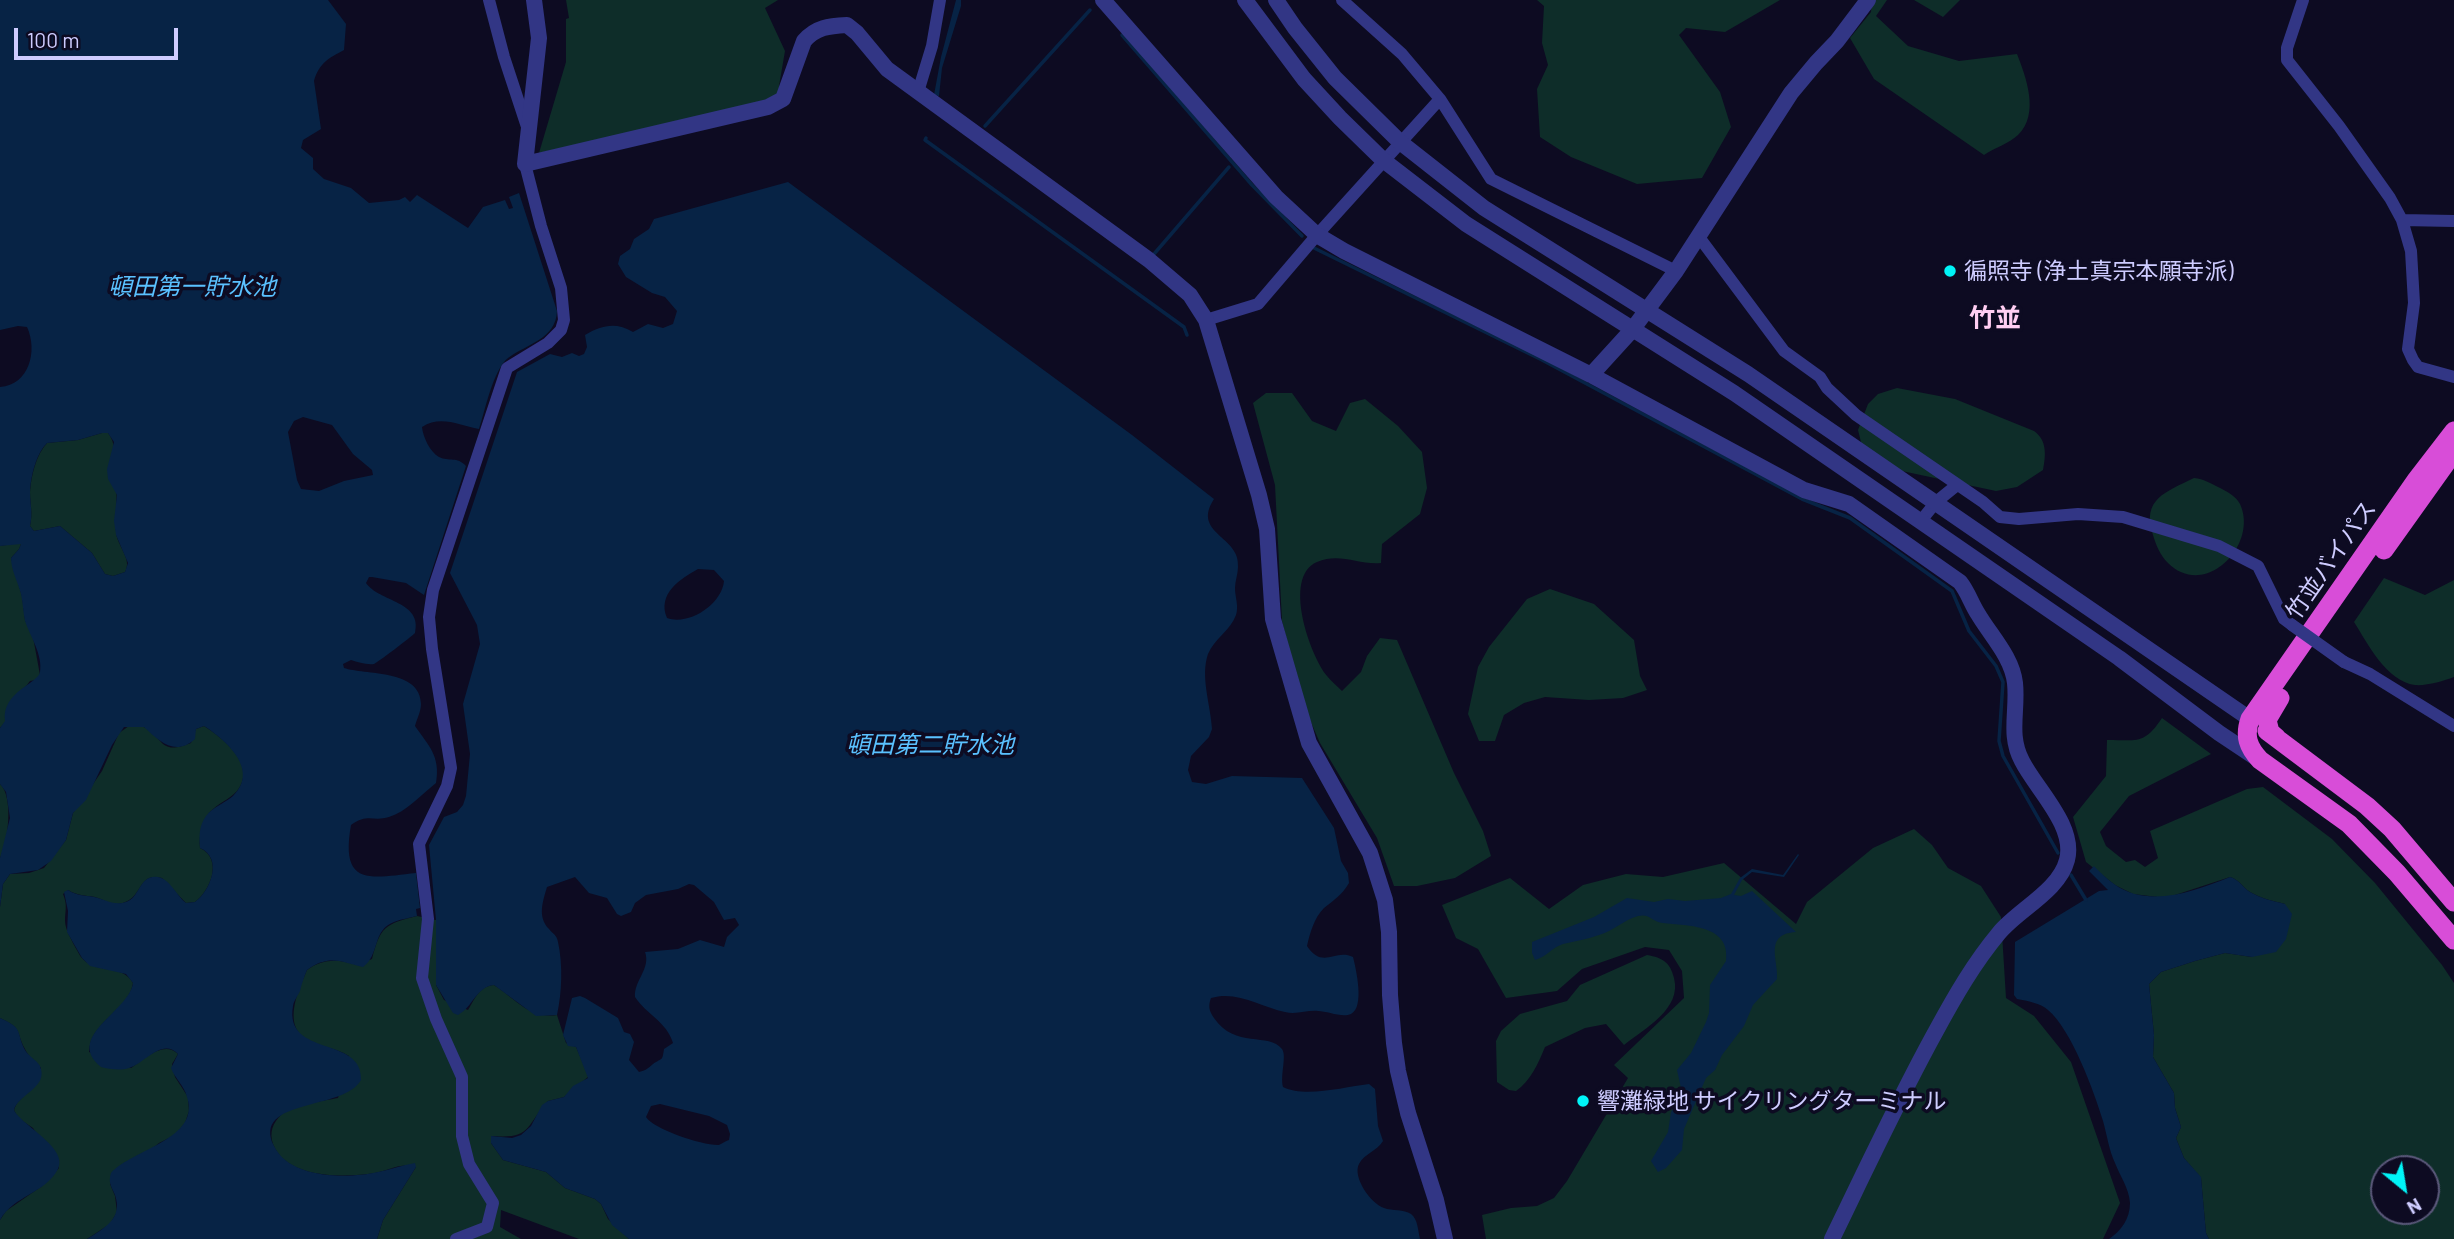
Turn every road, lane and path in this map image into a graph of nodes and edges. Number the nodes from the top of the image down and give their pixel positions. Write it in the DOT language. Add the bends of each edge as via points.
graph roads {
  1 [pos="489,0"];
  2 [pos="534,0"];
  3 [pos="940,0"];
  4 [pos="1103,0"];
  5 [pos="1245,0"];
  6 [pos="1276,0"];
  7 [pos="1342,0"];
  8 [pos="1868,0"];
  9 [pos="2303,0"];
  10 [pos="1440,99"];
  11 [pos="929,101"];
  12 [pos="528,129"];
  13 [pos="1400,142"];
  14 [pos="1383,160"];
  15 [pos="525,164"];
  16 [pos="2402,220"];
  17 [pos="2454,221"];
  18 [pos="1317,235"];
  19 [pos="1699,237"];
  20 [pos="1676,271"];
  21 [pos="1647,310"];
  22 [pos="1206,320"];
  23 [pos="1632,330"];
  24 [pos="1591,375"];
  25 [pos="2454,377"];
  26 [pos="2454,432"];
  27 [pos="2454,452"];
  28 [pos="1957,485"];
  29 [pos="1936,502"];
  30 [pos="1920,522"];
  31 [pos="2250,721"];
  32 [pos="2454,726"];
  33 [pos="2454,902"];
  34 [pos="2454,940"];
  35 [pos="456,1239"];
  36 [pos="1445,1239"];
  37 [pos="1832,1239"];
  1 -- 12 [label="street"];
  2 -- 12 [label="street" via="539,38"];
  3 -- 11 [label="street"];
  4 -- 18 [label="street" via="1276,197"];
  5 -- 14 [label="street" via="1304,79"];
  6 -- 13 [label="street" via="1335,78"];
  7 -- 10 [label="street" via="1402,54"];
  8 -- 19 [label="street" via="1791,93"];
  9 -- 16 [label="street" via="2287,60 2339,126"];
  10 -- 13 [label="street"];
  10 -- 20 [label="street" via="1491,179"];
  11 -- 15 [label="street" via="887,69 857,33 846,25 829,26 804,41 783,99 768,107"];
  11 -- 22 [label="street" via="1149,260 1191,295"];
  12 -- 15 [label="street"];
  13 -- 14 [label="street"];
  13 -- 21 [label="street" via="1484,208"];
  14 -- 18 [label="street"];
  14 -- 23 [label="street" via="1466,224"];
  15 -- 35 [label="street" via="561,288 564,320 548,343 507,368 433,590 429,617 451,768 419,844 428,919 422,978 462,1077 462,1136 469,1164 493,1203 487,1227"];
  16 -- 17 [label="street"];
  16 -- 25 [label="street" via="2411,251 2414,303 2408,349 2418,367"];
  18 -- 22 [label="street" via="1258,304"];
  18 -- 24 [label="street"];
  19 -- 20 [label="street"];
  19 -- 28 [label="street" via="1784,351 1820,377 1856,415"];
  20 -- 21 [label="street"];
  21 -- 23 [label="street"];
  21 -- 29 [label="street"];
  22 -- 36 [label="street" via="1259,495 1267,529 1273,619 1309,743 1370,853 1385,900 1398,1071"];
  23 -- 24 [label="street"];
  23 -- 30 [label="street" via="1734,393"];
  24 -- 37 [label="street" via="1804,490 1849,504 1960,582 2006,655 2015,683 2015,745 2067,838 2063,871 2001,931 1967,976 1917,1065"];
  26 -- 31 [label="highway, 竹並バイパス"];
  27 -- 31 [label="highway, 竹並バイパス"];
  28 -- 29 [label="street"];
  28 -- 32 [label="street, bridge" via="2000,517 2123,517 2219,547 2258,566 2284,619 2344,662"];
  29 -- 30 [label="street"];
  29 -- 31 [label="street"];
  30 -- 31 [label="street" via="2119,658"];
  31 -- 33 [label="highway" via="2267,726 2367,806"];
  31 -- 34 [label="highway" via="2253,752 2260,760 2349,824"];
}
